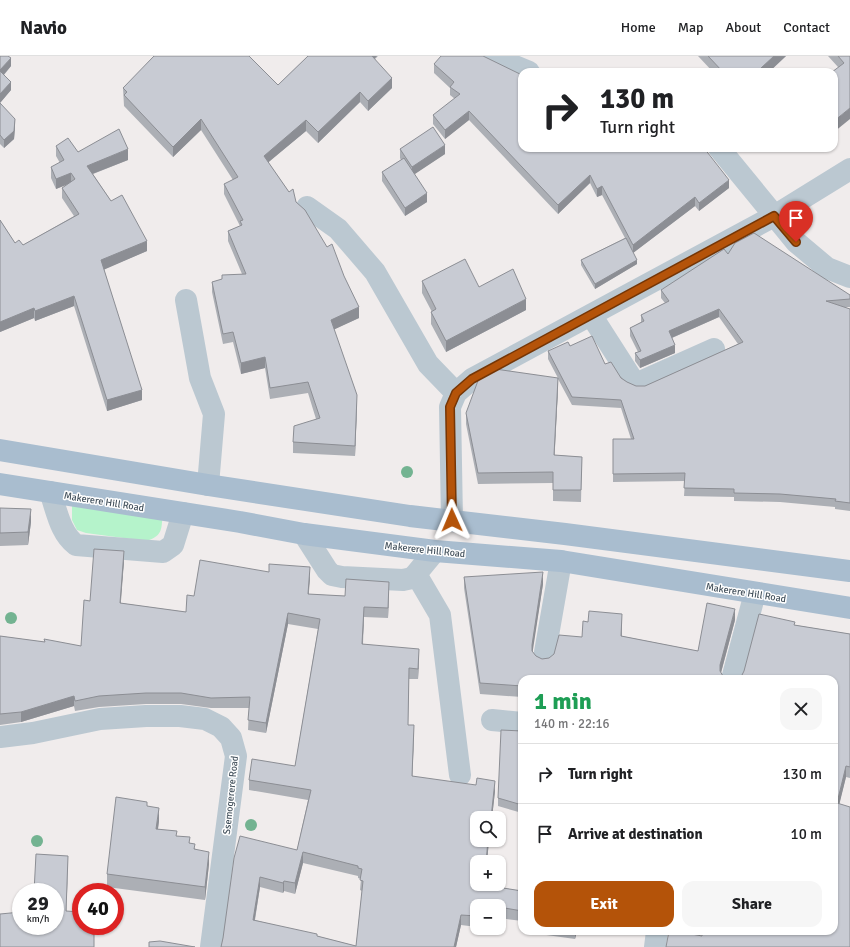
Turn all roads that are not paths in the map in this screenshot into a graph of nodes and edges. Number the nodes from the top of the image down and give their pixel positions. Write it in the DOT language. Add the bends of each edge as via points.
graph roads {
  1 [pos="491,56"];
  2 [pos="520,68"];
  3 [pos="722,152"];
  4 [pos="850,169"];
  5 [pos="307,207"];
  6 [pos="774,216"];
  7 [pos="850,277"];
  8 [pos="186,300"];
  9 [pos="591,315"];
  10 [pos="714,349"];
  11 [pos="456,393"];
  12 [pos="0,450"];
  13 [pos="0,484"];
  14 [pos="208,485"];
  15 [pos="50,492"];
  16 [pos="183,513"];
  17 [pos="452,520"];
  18 [pos="304,534"];
  19 [pos="435,551"];
  20 [pos="561,561"];
  21 [pos="850,571"];
  22 [pos="416,574"];
  23 [pos="755,593"];
  24 [pos="850,608"];
  25 [pos="544,658"];
  26 [pos="733,675"];
  27 [pos="492,720"];
  28 [pos="518,723"];
  29 [pos="0,737"];
  30 [pos="460,775"];
  31 [pos="656,935"];
  32 [pos="211,947"];
  33 [pos="655,947"];
  1 -- 2 [label="street"];
  3 -- 6 [label="street"];
  4 -- 6 [label="street"];
  5 -- 11 [label="street" via="338,229 375,272 428,364"];
  6 -- 7 [label="street" via="796,242 827,268"];
  6 -- 9 [label="street"];
  8 -- 14 [label="street" via="200,378 214,414"];
  9 -- 10 [label="street" via="632,379 640,382"];
  9 -- 11 [label="street" via="472,379"];
  11 -- 17 [label="street" via="450,407"];
  12 -- 14 [label="main road"];
  13 -- 15 [label="main road, Makerere Hill Road"];
  14 -- 17 [label="main road" via="410,516"];
  15 -- 16 [label="main road, Makerere Hill Road"];
  15 -- 16 [label="street" via="62,528 68,539 76,545 163,552 173,546"];
  16 -- 18 [label="main road, Makerere Hill Road"];
  17 -- 21 [label="main road"];
  18 -- 19 [label="main road, Makerere Hill Road"];
  18 -- 22 [label="street" via="332,575 402,580 412,578"];
  19 -- 20 [label="main road, Makerere Hill Road"];
  19 -- 22 [label="street"];
  20 -- 23 [label="main road, Makerere Hill Road"];
  20 -- 25 [label="street"];
  22 -- 30 [label="street" via="440,615"];
  23 -- 24 [label="main road, Makerere Hill Road"];
  23 -- 26 [label="street"];
  27 -- 28 [label="street"];
  29 -- 32 [label="street, Ssemogerere Road" via="100,719 146,716 205,718 221,727 231,738 236,756"];
  31 -- 33 [label="street"];
}
